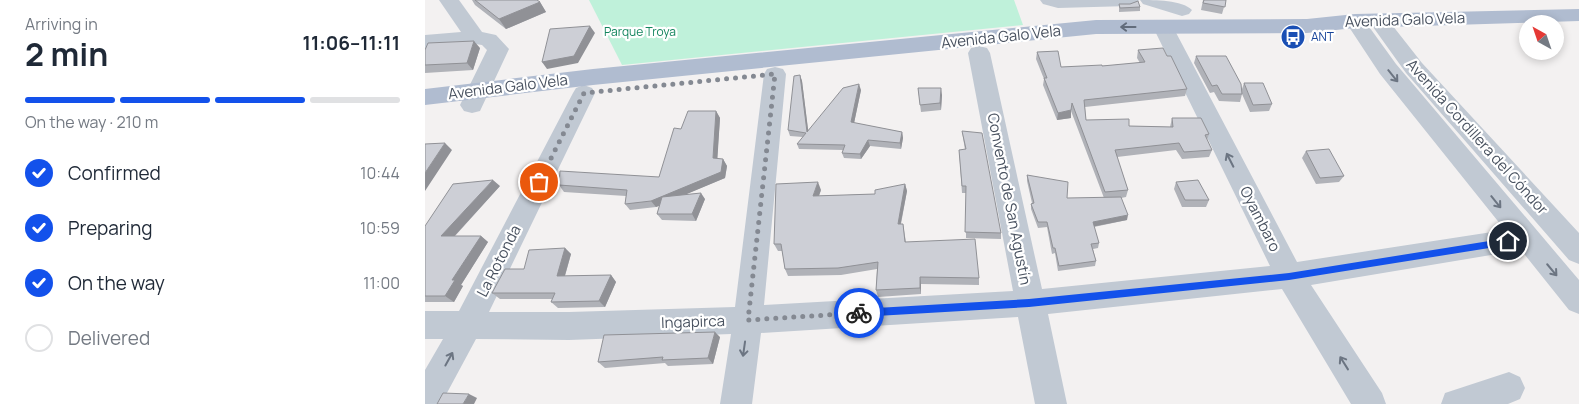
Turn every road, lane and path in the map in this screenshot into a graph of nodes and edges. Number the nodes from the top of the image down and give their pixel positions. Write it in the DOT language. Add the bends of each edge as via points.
graph roads {
  1 [pos="449,0"];
  2 [pos="1051,0"];
  3 [pos="1129,0"];
  4 [pos="1150,0"];
  5 [pos="1579,14"];
  6 [pos="1175,21"];
  7 [pos="1579,25"];
  8 [pos="1564,26"];
  9 [pos="1372,28"];
  10 [pos="1519,28"];
  11 [pos="475,37"];
  12 [pos="425,42"];
  13 [pos="979,53"];
  14 [pos="775,74"];
  15 [pos="584,93"];
  16 [pos="425,97"];
  17 [pos="476,97"];
  18 [pos="425,112"];
  19 [pos="1526,238"];
  20 [pos="1579,252"];
  21 [pos="1289,276"];
  22 [pos="1579,301"];
  23 [pos="1029,303"];
  24 [pos="748,320"];
  25 [pos="467,324"];
  26 [pos="425,325"];
  27 [pos="1509,388"];
  28 [pos="425,401"];
  29 [pos="736,404"];
  30 [pos="1051,404"];
  31 [pos="1370,404"];
  32 [pos="1457,404"];
  1 -- 11 [label="street"];
  2 -- 3 [label="street"];
  4 -- 6 [label="street"];
  5 -- 9 [label="main road, Avenida Galo Vela"];
  6 -- 9 [label="main road, Avenida Galo Vela"];
  6 -- 13 [label="main road, Avenida Galo Vela"];
  6 -- 17 [label="main road, Avenida Galo Vela, one-way" via="1096,27"];
  21 -- 6 [label="street, Oyambaro, one-way"];
  7 -- 8 [label="main road"];
  9 -- 10 [label="main road, Avenida Galo Vela"];
  9 -- 19 [label="street, Avenida Cordillera del Cóndor, one-way" via="1388,69"];
  9 -- 20 [label="street, Avenida Cordillera del Cóndor" via="1414,68"];
  11 -- 12 [label="street"];
  11 -- 17 [label="street" via="489,40 498,50"];
  13 -- 14 [label="main road, Avenida Galo Vela"];
  13 -- 23 [label="street, Convento de San Agustín"];
  14 -- 15 [label="main road, Avenida Galo Vela"];
  14 -- 24 [label="street"];
  15 -- 17 [label="main road, Avenida Galo Vela"];
  15 -- 25 [label="street, La Rotonda"];
  16 -- 17 [label="main road, Avenida Galo Vela"];
  17 -- 18 [label="main road, Avenida Galo Vela"];
  19 -- 21 [label="street, Ingapirca"];
  19 -- 22 [label="street, Avenida Cordillera del Cóndor, one-way"];
  21 -- 23 [label="street, Ingapirca"];
  31 -- 21 [label="street, Oyambaro, one-way"];
  23 -- 24 [label="street, Ingapirca"];
  23 -- 30 [label="street, Convento de San Agustín"];
  24 -- 25 [label="street, Ingapirca" via="569,326"];
  24 -- 29 [label="street, one-way"];
  25 -- 26 [label="street, Ingapirca"];
  28 -- 25 [label="street, La Rotonda, one-way"];
  27 -- 32 [label="street"];
}
